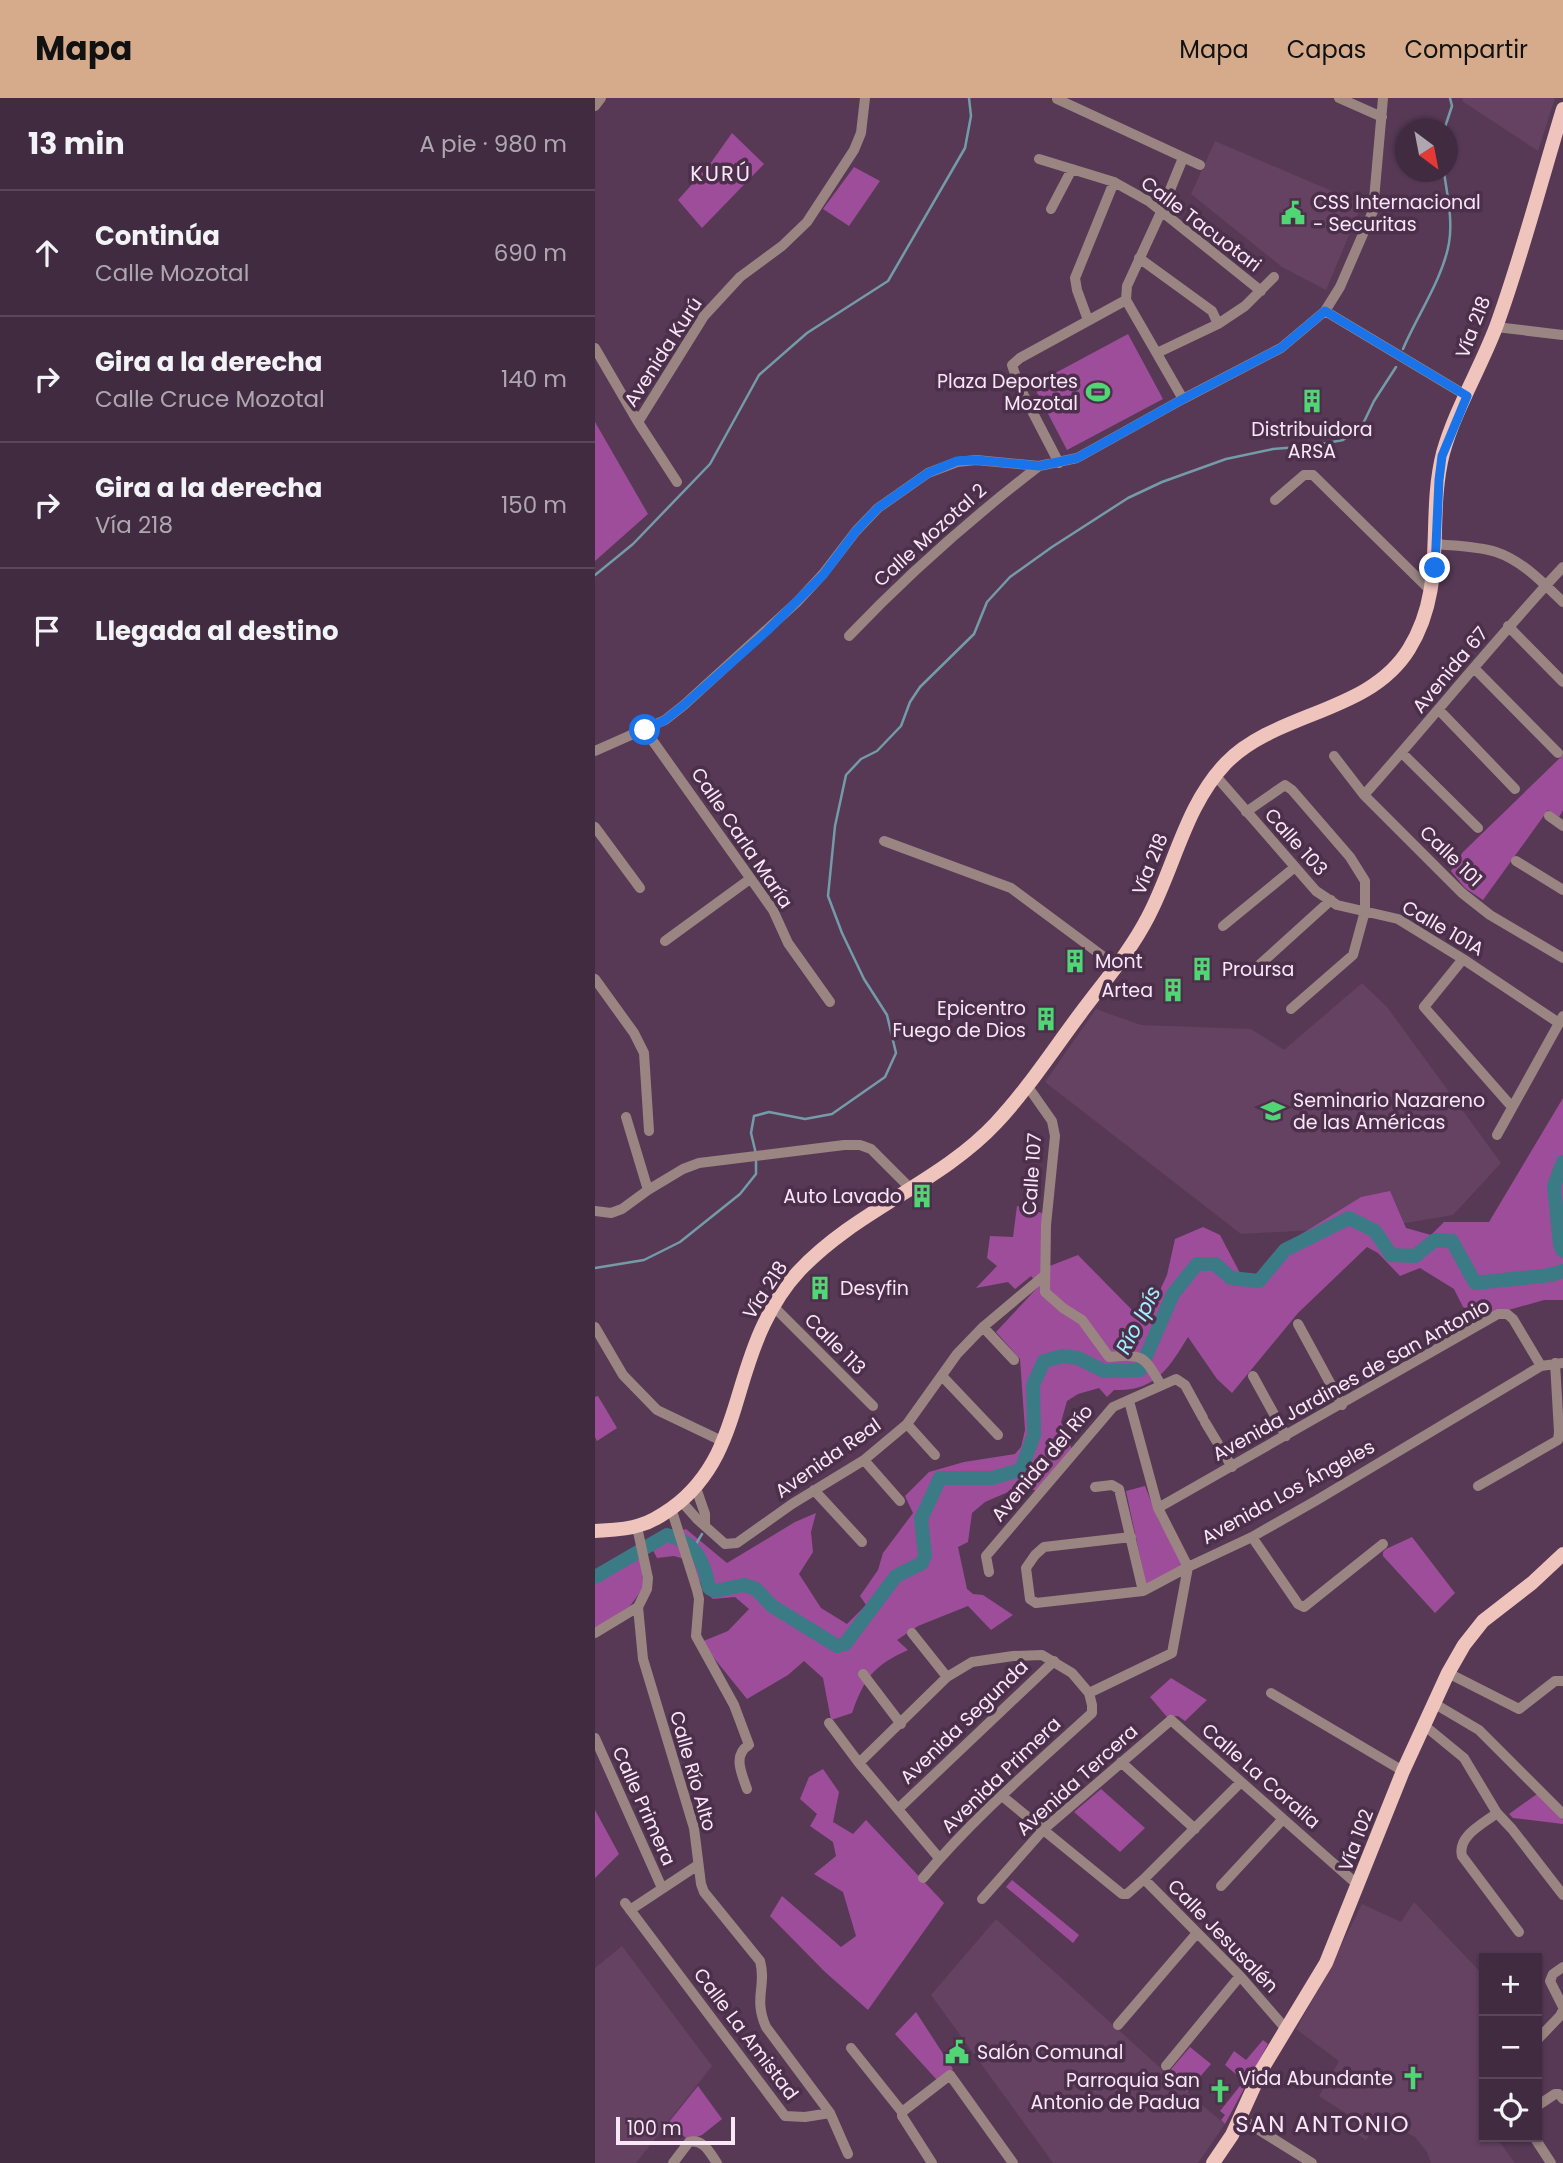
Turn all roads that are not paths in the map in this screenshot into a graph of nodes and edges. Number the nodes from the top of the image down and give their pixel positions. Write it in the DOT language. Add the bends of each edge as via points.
graph roads {
  1 [pos="601,98"];
  2 [pos="1339,98"];
  3 [pos="1383,98"];
  4 [pos="1057,99"];
  5 [pos="865,102"];
  6 [pos="595,106"];
  7 [pos="1563,108"];
  8 [pos="1382,117"];
  9 [pos="1183,158"];
  10 [pos="1039,159"];
  11 [pos="1200,165"];
  12 [pos="1072,169"];
  13 [pos="1114,182"];
  14 [pos="1051,209"];
  15 [pos="1161,212"];
  16 [pos="1139,258"];
  17 [pos="1274,276"];
  18 [pos="1261,291"];
  19 [pos="1126,300"];
  20 [pos="1325,311"];
  21 [pos="1088,320"];
  22 [pos="1218,324"];
  23 [pos="1496,327"];
  24 [pos="1563,335"];
  25 [pos="595,348"];
  26 [pos="1157,353"];
  27 [pos="1467,396"];
  28 [pos="1183,399"];
  29 [pos="638,422"];
  30 [pos="1059,463"];
  31 [pos="1039,466"];
  32 [pos="677,482"];
  33 [pos="1275,500"];
  34 [pos="1435,544"];
  35 [pos="1563,567"];
  36 [pos="1546,586"];
  37 [pos="1431,591"];
  38 [pos="1563,603"];
  39 [pos="1508,626"];
  40 [pos="849,636"];
  41 [pos="1474,668"];
  42 [pos="1563,682"];
  43 [pos="1440,710"];
  44 [pos="645,730"];
  45 [pos="595,751"];
  46 [pos="1402,753"];
  47 [pos="1558,753"];
  48 [pos="1333,756"];
  49 [pos="1215,775"];
  50 [pos="1515,789"];
  51 [pos="1364,795"];
  52 [pos="1246,812"];
  53 [pos="1549,817"];
  54 [pos="1563,826"];
  55 [pos="595,827"];
  56 [pos="1478,828"];
  57 [pos="884,841"];
  58 [pos="1516,860"];
  59 [pos="1294,867"];
  60 [pos="750,879"];
  61 [pos="641,888"];
  62 [pos="1563,890"];
  63 [pos="1331,900"];
  64 [pos="1365,911"];
  65 [pos="1223,926"];
  66 [pos="665,941"];
  67 [pos="1563,958"];
  68 [pos="1464,959"];
  69 [pos="1117,966"];
  70 [pos="1257,967"];
  71 [pos="595,979"];
  72 [pos="830,1002"];
  73 [pos="1291,1009"];
  74 [pos="1561,1020"];
  75 [pos="1026,1084"];
  76 [pos="1512,1107"];
  77 [pos="626,1117"];
  78 [pos="649,1131"];
  79 [pos="1497,1135"];
  80 [pos="648,1189"];
  81 [pos="911,1189"];
  82 [pos="595,1211"];
  83 [pos="1045,1275"];
  84 [pos="773,1306"];
  85 [pos="1298,1324"];
  86 [pos="595,1327"];
  87 [pos="983,1327"];
  88 [pos="1014,1360"];
  89 [pos="1559,1363"];
  90 [pos="1541,1366"];
  91 [pos="942,1376"];
  92 [pos="1253,1376"];
  93 [pos="1161,1385"];
  94 [pos="1129,1401"];
  95 [pos="1342,1405"];
  96 [pos="873,1406"];
  97 [pos="907,1424"];
  98 [pos="998,1435"];
  99 [pos="1286,1436"];
  100 [pos="724,1442"];
  101 [pos="935,1455"];
  102 [pos="864,1460"];
  103 [pos="1231,1467"];
  104 [pos="1478,1486"];
  105 [pos="1095,1487"];
  106 [pos="696,1488"];
  107 [pos="814,1490"];
  108 [pos="899,1501"];
  109 [pos="676,1504"];
  110 [pos="1158,1508"];
  111 [pos="705,1524"];
  112 [pos="595,1531"];
  113 [pos="638,1533"];
  114 [pos="1252,1536"];
  115 [pos="1131,1537"];
  116 [pos="862,1542"];
  117 [pos="1383,1544"];
  118 [pos="1563,1554"];
  119 [pos="1188,1567"];
  120 [pos="989,1572"];
  121 [pos="1143,1591"];
  122 [pos="638,1607"];
  123 [pos="595,1633"];
  124 [pos="912,1633"];
  125 [pos="1054,1661"];
  126 [pos="1448,1673"];
  127 [pos="863,1674"];
  128 [pos="947,1677"];
  129 [pos="1563,1681"];
  130 [pos="1089,1693"];
  131 [pos="1271,1693"];
  132 [pos="1435,1704"];
  133 [pos="1171,1720"];
  134 [pos="829,1723"];
  135 [pos="901,1724"];
  136 [pos="1425,1726"];
  137 [pos="595,1738"];
  138 [pos="1121,1762"];
  139 [pos="859,1763"];
  140 [pos="1403,1771"];
  141 [pos="1241,1782"];
  142 [pos="747,1789"];
  143 [pos="1002,1796"];
  144 [pos="898,1809"];
  145 [pos="1497,1813"];
  146 [pos="1563,1814"];
  147 [pos="1283,1819"];
  148 [pos="1044,1829"];
  149 [pos="1195,1829"];
  150 [pos="939,1858"];
  151 [pos="698,1865"];
  152 [pos="922,1878"];
  153 [pos="1144,1878"];
  154 [pos="1221,1886"];
  155 [pos="1359,1886"];
  156 [pos="662,1888"];
  157 [pos="1563,1895"];
  158 [pos="982,1899"];
  159 [pos="1519,1932"];
  160 [pos="1197,1933"];
  161 [pos="1563,1967"];
  162 [pos="1240,1976"];
  163 [pos="1563,2009"];
  164 [pos="1118,2025"];
  165 [pos="1286,2029"];
  166 [pos="1542,2035"];
  167 [pos="851,2048"];
  168 [pos="1166,2066"];
  169 [pos="1561,2096"];
  170 [pos="1542,2103"];
  171 [pos="830,2113"];
  172 [pos="902,2114"];
  173 [pos="1240,2118"];
  174 [pos="1537,2142"];
  175 [pos="848,2154"];
  176 [pos="673,2163"];
  177 [pos="717,2163"];
  178 [pos="932,2163"];
  179 [pos="1013,2163"];
  180 [pos="1213,2163"];
  181 [pos="1312,2163"];
  182 [pos="1551,2163"];
  1 -- 6 [label="street"];
  2 -- 8 [label="street"];
  3 -- 8 [label="street"];
  4 -- 9 [label="street"];
  5 -- 29 [label="street, Avenida Kurú" via="854,150 807,222 740,277 703,316"];
  7 -- 23 [label="main road, Vía 218"];
  8 -- 20 [label="street" via="1373,211"];
  9 -- 11 [label="street"];
  9 -- 15 [label="street"];
  10 -- 12 [label="street, Calle Tacuotari"];
  12 -- 13 [label="street, Calle Tacuotari"];
  12 -- 14 [label="street"];
  13 -- 15 [label="street, Calle Tacuotari"];
  13 -- 21 [label="street" via="1075,278"];
  15 -- 16 [label="street"];
  15 -- 18 [label="street, Calle Tacuotari"];
  16 -- 19 [label="street"];
  16 -- 22 [label="street" via="1212,312"];
  17 -- 18 [label="street"];
  18 -- 22 [label="street"];
  19 -- 21 [label="street"];
  19 -- 26 [label="street"];
  20 -- 27 [label="street"];
  20 -- 28 [label="street" via="1281,348"];
  21 -- 30 [label="street" via="1012,365"];
  22 -- 26 [label="street"];
  23 -- 24 [label="street"];
  23 -- 27 [label="main road, Vía 218"];
  25 -- 29 [label="street"];
  26 -- 28 [label="street"];
  27 -- 34 [label="main road, Vía 218" via="1442,456"];
  28 -- 30 [label="street" via="1077,458"];
  29 -- 32 [label="street"];
  30 -- 31 [label="street"];
  31 -- 40 [label="street, Calle Mozotal 2" via="929,555"];
  31 -- 44 [label="street" via="957,461 928,473 878,508 823,575 767,631 684,705"];
  33 -- 37 [label="street" via="1304,475 1313,475"];
  34 -- 36 [label="street" via="1496,552"];
  34 -- 37 [label="main road, Vía 218"];
  35 -- 36 [label="street, Avenida 67"];
  36 -- 38 [label="street"];
  36 -- 39 [label="street, Avenida 67"];
  37 -- 49 [label="main road, Vía 218" via="1407,652 1383,679 1349,699 1266,734"];
  39 -- 41 [label="street, Avenida 67"];
  39 -- 42 [label="street"];
  41 -- 43 [label="street, Avenida 67"];
  41 -- 47 [label="street"];
  43 -- 46 [label="street, Avenida 67"];
  43 -- 50 [label="street"];
  44 -- 45 [label="street"];
  44 -- 60 [label="street, Calle Carla María"];
  46 -- 51 [label="street, Avenida 67"];
  46 -- 56 [label="street"];
  48 -- 51 [label="street, Calle 101"];
  49 -- 52 [label="street, Calle 103"];
  49 -- 69 [label="main road, Vía 218" via="1195,806 1148,918"];
  51 -- 67 [label="street, Calle 101" via="1462,893"];
  52 -- 59 [label="street, Calle 103"];
  52 -- 64 [label="street" via="1285,785 1292,790 1365,881"];
  53 -- 54 [label="street"];
  55 -- 61 [label="street"];
  57 -- 69 [label="street" via="1011,888"];
  58 -- 62 [label="street"];
  59 -- 63 [label="street, Calle 103" via="1315,891"];
  59 -- 65 [label="street"];
  60 -- 66 [label="street"];
  60 -- 72 [label="street, Calle Carla María" via="773,910 787,943"];
  63 -- 64 [label="street, Calle 103"];
  63 -- 70 [label="street"];
  64 -- 68 [label="street, Calle 101A" via="1398,919"];
  64 -- 73 [label="street" via="1353,955"];
  68 -- 74 [label="street, Calle 101A"];
  68 -- 76 [label="street" via="1424,1007"];
  69 -- 75 [label="main road, Vía 218"];
  71 -- 78 [label="street" via="644,1053"];
  74 -- 76 [label="street"];
  75 -- 81 [label="main road, Vía 218" via="995,1124"];
  75 -- 83 [label="street, Calle 107" via="1052,1121 1055,1136"];
  76 -- 79 [label="street"];
  77 -- 80 [label="street"];
  80 -- 81 [label="street" via="699,1163 860,1144 878,1155"];
  80 -- 82 [label="street" via="622,1209"];
  81 -- 84 [label="main road, Vía 218" via="813,1258"];
  83 -- 87 [label="street, Avenida Real"];
  83 -- 93 [label="street" via="1045,1292 1082,1320 1109,1357 1137,1355"];
  84 -- 96 [label="street, Calle 113"];
  84 -- 100 [label="main road, Vía 218" via="748,1364"];
  85 -- 95 [label="street"];
  86 -- 100 [label="street" via="623,1375 657,1410"];
  87 -- 88 [label="street"];
  87 -- 91 [label="street, Avenida Real"];
  89 -- 90 [label="street, Avenida Los Ángeles"];
  89 -- 104 [label="street" via="1558,1440"];
  90 -- 95 [label="street, Avenida Jardines de San Antonio" via="1513,1319 1498,1314"];
  90 -- 114 [label="street, Avenida Los Ángeles"];
  91 -- 97 [label="street, Avenida Real"];
  91 -- 98 [label="street"];
  92 -- 99 [label="street"];
  93 -- 94 [label="street, Avenida del Río"];
  93 -- 103 [label="street" via="1181,1381"];
  94 -- 110 [label="street"];
  94 -- 120 [label="street, Avenida del Río" via="1113,1407 986,1556"];
  95 -- 99 [label="street, Avenida Jardines de San Antonio"];
  97 -- 101 [label="street"];
  97 -- 102 [label="street, Avenida Real"];
  99 -- 103 [label="street, Avenida Jardines de San Antonio"];
  100 -- 106 [label="main road, Vía 218"];
  102 -- 107 [label="street, Avenida Real"];
  102 -- 108 [label="street"];
  103 -- 110 [label="street, Avenida Jardines de San Antonio"];
  105 -- 115 [label="street" via="1117,1486"];
  106 -- 109 [label="main road, Vía 218"];
  106 -- 111 [label="street"];
  107 -- 111 [label="street, Avenida Real" via="737,1543 725,1544"];
  107 -- 116 [label="street"];
  109 -- 111 [label="street, Avenida Real"];
  109 -- 113 [label="main road, Vía 218"];
  109 -- 142 [label="street" via="677,1529 699,1599 695,1636 752,1744 739,1759"];
  110 -- 119 [label="street"];
  112 -- 113 [label="main road, Vía 218"];
  113 -- 122 [label="street, Calle Río Alto" via="648,1578"];
  114 -- 117 [label="street" via="1298,1604 1304,1606"];
  114 -- 119 [label="street, Avenida Los Ángeles"];
  115 -- 121 [label="street"];
  115 -- 121 [label="street" via="1044,1547 1025,1568 1031,1599 1035,1603"];
  118 -- 126 [label="main road, Vía 102" via="1483,1621"];
  119 -- 121 [label="street"];
  119 -- 130 [label="street, Avenida Los Ángeles" via="1172,1653"];
  122 -- 123 [label="street"];
  122 -- 151 [label="street, Calle Río Alto" via="646,1675 694,1828"];
  124 -- 128 [label="street"];
  125 -- 128 [label="street" via="1042,1656 1001,1657 972,1662"];
  125 -- 130 [label="street"];
  125 -- 144 [label="street, Avenida Segunda"];
  126 -- 129 [label="street" via="1519,1709 1555,1681"];
  126 -- 132 [label="main road, Vía 102"];
  127 -- 135 [label="street"];
  128 -- 135 [label="street"];
  130 -- 143 [label="street, Avenida Primera" via="1092,1713"];
  131 -- 140 [label="street"];
  132 -- 136 [label="main road, Vía 102"];
  132 -- 146 [label="street" via="1479,1730"];
  133 -- 138 [label="street, Avenida Tercera"];
  133 -- 141 [label="street, Calle La Coralia"];
  134 -- 139 [label="street"];
  135 -- 139 [label="street"];
  136 -- 140 [label="main road, Vía 102"];
  136 -- 145 [label="street" via="1464,1758"];
  137 -- 156 [label="street, Calle Primera"];
  138 -- 148 [label="street, Avenida Tercera"];
  138 -- 149 [label="street"];
  139 -- 144 [label="street"];
  140 -- 155 [label="main road, Vía 102"];
  141 -- 147 [label="street, Calle La Coralia"];
  141 -- 149 [label="street"];
  143 -- 148 [label="street, Calle Jesusalén"];
  143 -- 150 [label="street, Avenida Primera"];
  144 -- 150 [label="street"];
  145 -- 157 [label="street"];
  145 -- 159 [label="street" via="1463,1840 1462,1856"];
  147 -- 154 [label="street"];
  147 -- 155 [label="street, Calle La Coralia"];
  148 -- 153 [label="street, Calle Jesusalén" via="1122,1894"];
  148 -- 158 [label="street, Avenida Tercera"];
  149 -- 153 [label="street"];
  150 -- 152 [label="street, Avenida Primera"];
  151 -- 156 [label="street"];
  151 -- 171 [label="street, Calle Río Alto" via="704,1892 760,1961 759,2003 767,2027"];
  153 -- 160 [label="street, Calle Jesusalén"];
  155 -- 165 [label="main road, Vía 102" via="1318,1980"];
  156 -- 171 [label="street, Calle La Amistad" via="628,1906 785,2116"];
  160 -- 162 [label="street, Calle Jesusalén"];
  160 -- 164 [label="street"];
  161 -- 163 [label="street" via="1550,1981"];
  162 -- 165 [label="street, Calle Jesusalén"];
  162 -- 168 [label="street"];
  163 -- 166 [label="street"];
  165 -- 173 [label="main road, Vía 102"];
  167 -- 172 [label="street"];
  169 -- 170 [label="street" via="1555,2094"];
  171 -- 175 [label="street"];
  172 -- 178 [label="street"];
  172 -- 179 [label="street" via="950,2075"];
  173 -- 180 [label="main road, Vía 102"];
  173 -- 181 [label="street"];
  174 -- 182 [label="street"];
  176 -- 177 [label="street" via="694,2140 702,2143"];
}
